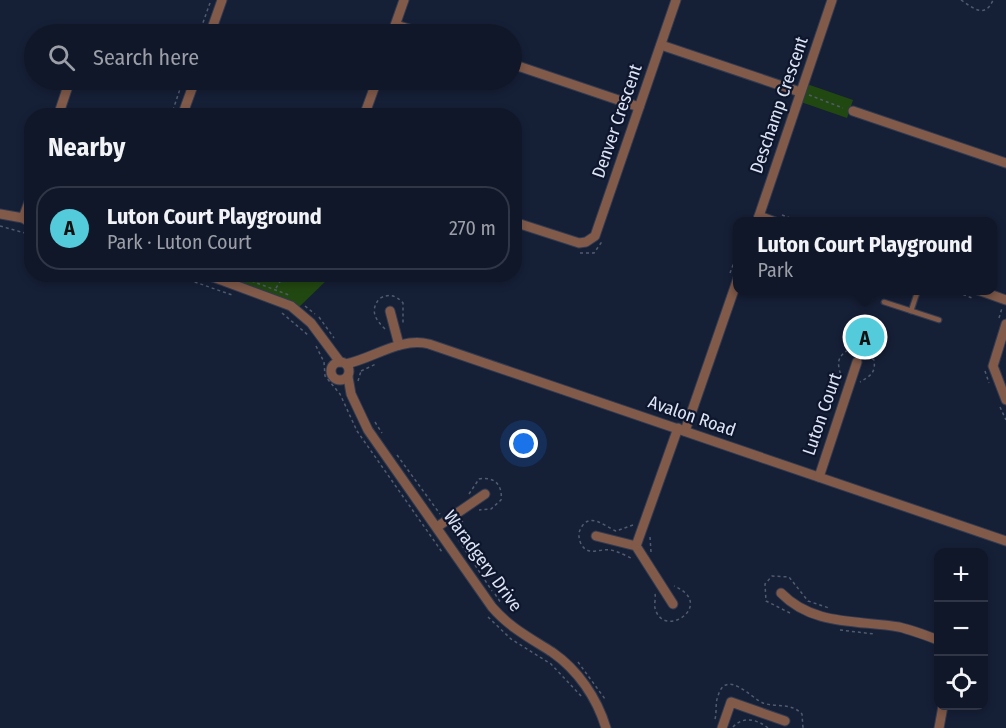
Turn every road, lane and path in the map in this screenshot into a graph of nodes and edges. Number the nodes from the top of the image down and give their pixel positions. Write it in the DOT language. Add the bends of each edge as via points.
graph roads {
  1 [pos="211,0"];
  2 [pos="222,0"];
  3 [pos="404,0"];
  4 [pos="676,0"];
  5 [pos="832,0"];
  6 [pos="961,0"];
  7 [pos="993,0"];
  8 [pos="203,24"];
  9 [pos="214,24"];
  10 [pos="396,24"];
  11 [pos="661,45"];
  12 [pos="522,67"];
  13 [pos="67,90"];
  14 [pos="180,90"];
  15 [pos="191,90"];
  16 [pos="373,90"];
  17 [pos="804,94"];
  18 [pos="639,107"];
  19 [pos="61,108"];
  20 [pos="174,108"];
  21 [pos="185,108"];
  22 [pos="367,108"];
  23 [pos="848,109"];
  24 [pos="1006,163"];
  25 [pos="0,214"];
  26 [pos="759,217"];
  27 [pos="24,220"];
  28 [pos="522,225"];
  29 [pos="0,226"];
  30 [pos="24,233"];
  31 [pos="226,282"];
  32 [pos="280,282"];
  33 [pos="276,289"];
  34 [pos="733,291"];
  35 [pos="864,295"];
  36 [pos="917,295"];
  37 [pos="990,295"];
  38 [pos="870,297"];
  39 [pos="1006,300"];
  40 [pos="884,302"];
  41 [pos="390,311"];
  42 [pos="911,311"];
  43 [pos="939,320"];
  44 [pos="1006,324"];
  45 [pos="865,335"];
  46 [pos="867,343"];
  47 [pos="860,344"];
  48 [pos="399,345"];
  49 [pos="857,349"];
  50 [pos="857,362"];
  51 [pos="378,363"];
  52 [pos="342,370"];
  53 [pos="356,384"];
  54 [pos="1006,400"];
  55 [pos="374,420"];
  56 [pos="681,429"];
  57 [pos="387,440"];
  58 [pos="393,449"];
  59 [pos="819,477"];
  60 [pos="485,494"];
  61 [pos="440,514"];
  62 [pos="437,527"];
  63 [pos="452,530"];
  64 [pos="596,536"];
  65 [pos="1006,541"];
  66 [pos="636,546"];
  67 [pos="782,592"];
  68 [pos="673,604"];
  69 [pos="506,609"];
  70 [pos="934,638"];
  71 [pos="576,660"];
  72 [pos="607,704"];
  73 [pos="942,710"];
  74 [pos="785,722"];
  75 [pos="606,728"];
  76 [pos="722,728"];
  77 [pos="732,728"];
  78 [pos="768,728"];
  79 [pos="939,728"];
  1 -- 8 [label="path"];
  2 -- 9 [label="street"];
  3 -- 10 [label="street"];
  4 -- 11 [label="street, Denver Crescent"];
  5 -- 17 [label="street, Deschamp Crescent"];
  6 -- 7 [label="path" via="981,11"];
  11 -- 17 [label="street"];
  11 -- 18 [label="street, Denver Crescent"];
  12 -- 18 [label="street"];
  13 -- 19 [label="street"];
  14 -- 20 [label="path"];
  15 -- 21 [label="street"];
  16 -- 22 [label="street"];
  17 -- 23 [label="path"];
  17 -- 26 [label="street, Deschamp Crescent"];
  18 -- 28 [label="street, Denver Crescent" via="596,234 590,241 579,243"];
  23 -- 24 [label="street"];
  25 -- 27 [label="street"];
  29 -- 30 [label="path"];
  31 -- 52 [label="street, Waradgery Drive" via="291,306 311,324"];
  32 -- 33 [label="path"];
  34 -- 56 [label="street"];
  35 -- 38 [label="lane"];
  36 -- 42 [label="lane"];
  37 -- 39 [label="street"];
  40 -- 42 [label="lane"];
  41 -- 48 [label="street"];
  42 -- 43 [label="lane"];
  44 -- 54 [label="street" via="993,366"];
  45 -- 47 [label="path" via="859,338"];
  46 -- 47 [label="path"];
  47 -- 49 [label="path"];
  48 -- 52 [label="street, Avalon Road"];
  48 -- 56 [label="street, Avalon Road" via="429,344"];
  50 -- 59 [label="street, Luton Court"];
  51 -- 53 [label="path" via="360,370"];
  52 -- 62 [label="street, Waradgery Drive" via="368,430"];
  55 -- 57 [label="path"];
  56 -- 59 [label="street, Avalon Road"];
  56 -- 66 [label="street"];
  58 -- 61 [label="path"];
  59 -- 65 [label="street, Avalon Road"];
  60 -- 62 [label="street"];
  62 -- 75 [label="street, Waradgery Drive" via="499,615 557,656 581,679"];
  63 -- 69 [label="path"];
  64 -- 66 [label="street"];
  66 -- 68 [label="street"];
  67 -- 70 [label="street" via="797,607 833,619 896,627"];
  71 -- 72 [label="path"];
  73 -- 79 [label="street"];
  74 -- 76 [label="street" via="731,702"];
  77 -- 78 [label="path" via="747,719"];
}
